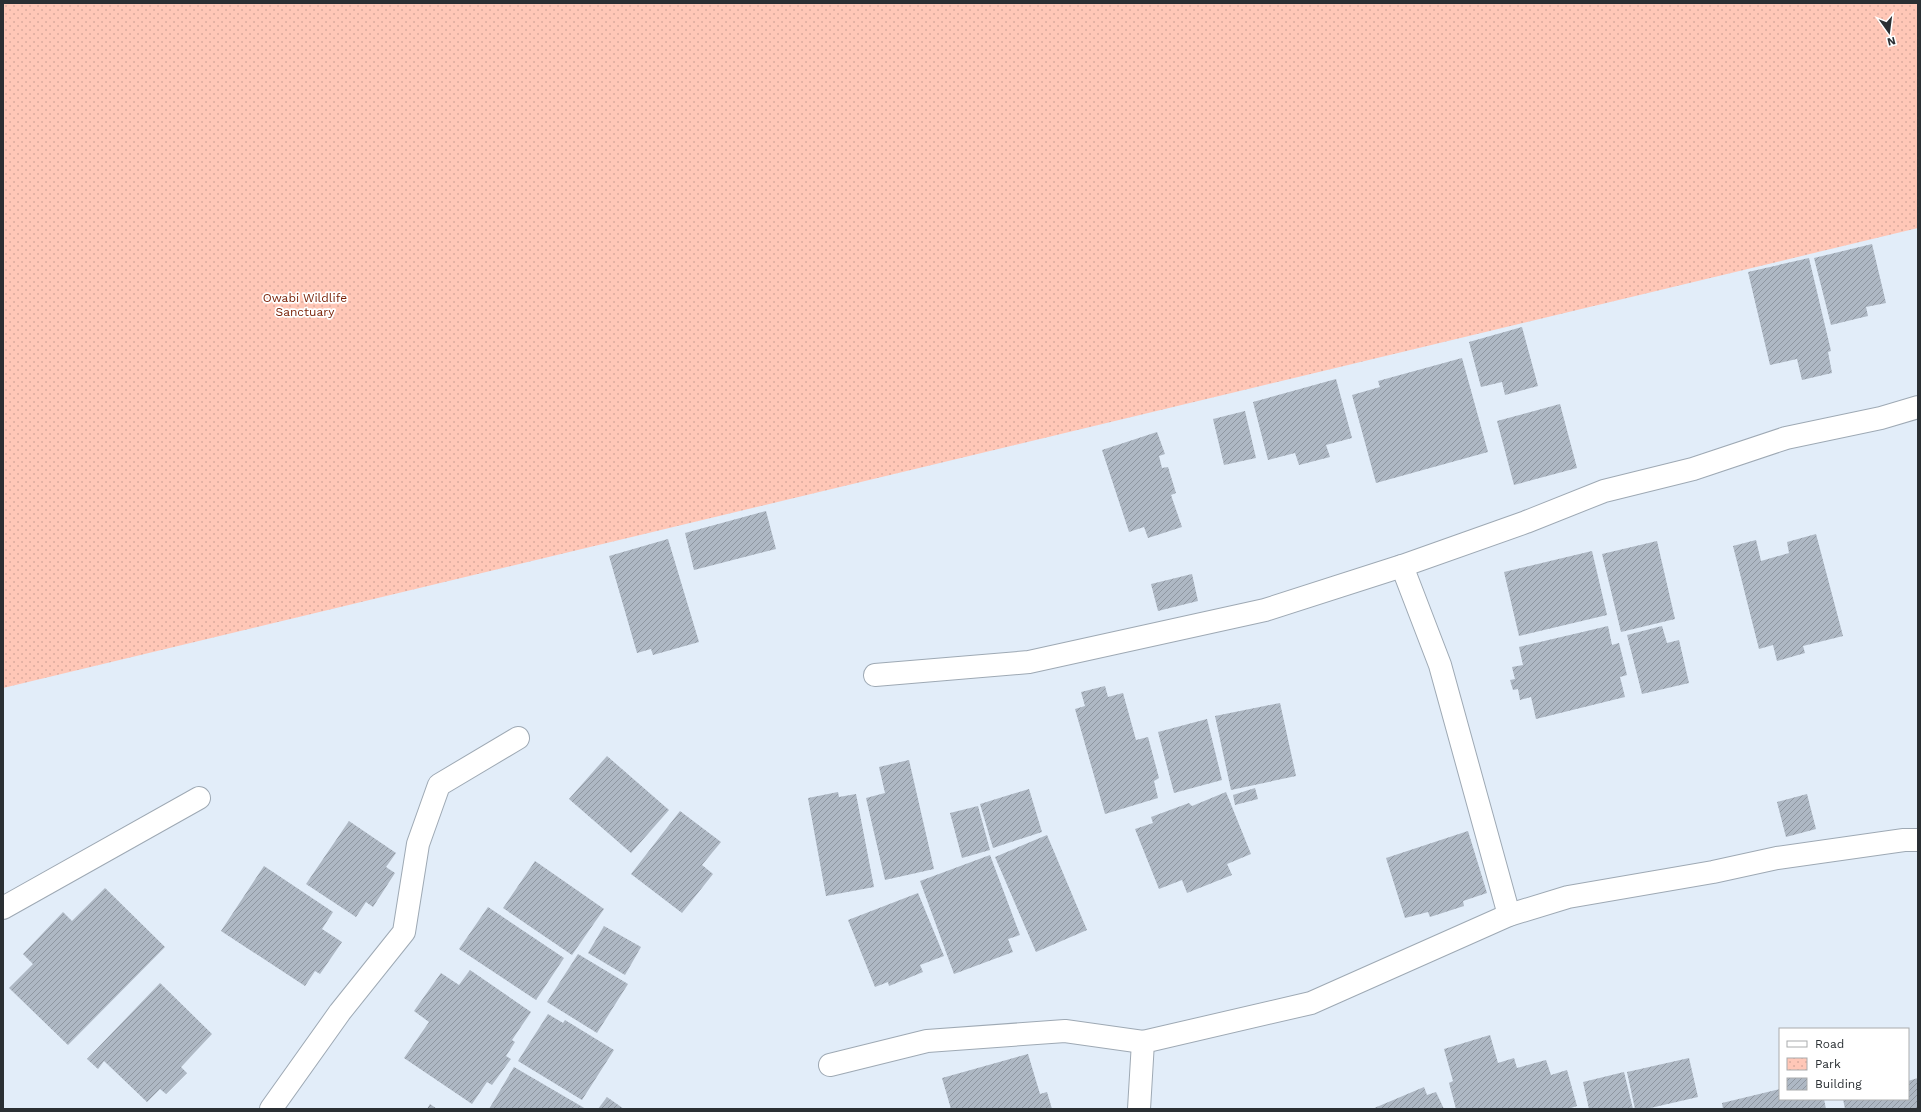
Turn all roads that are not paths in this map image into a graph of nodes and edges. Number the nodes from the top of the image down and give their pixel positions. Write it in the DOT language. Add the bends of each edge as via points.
graph roads {
  1 [pos="1918,407"];
  2 [pos="1402,566"];
  3 [pos="875,675"];
  4 [pos="518,738"];
  5 [pos="198,798"];
  6 [pos="1918,840"];
  7 [pos="3,908"];
  8 [pos="1509,916"];
  9 [pos="1143,1042"];
  10 [pos="830,1065"];
  11 [pos="270,1109"];
  12 [pos="1139,1109"];
  1 -- 2 [label="street" via="1881,418 1786,438 1693,469 1604,492"];
  2 -- 3 [label="street" via="1265,610 1029,662"];
  2 -- 8 [label="street" via="1440,665"];
  4 -- 11 [label="street" via="439,785 418,844 404,932 340,1012"];
  5 -- 7 [label="street"];
  6 -- 8 [label="street" via="1778,858 1714,872 1568,897"];
  8 -- 9 [label="street" via="1311,1003"];
  9 -- 10 [label="street" via="1065,1031 927,1041"];
  9 -- 12 [label="street"];
}
